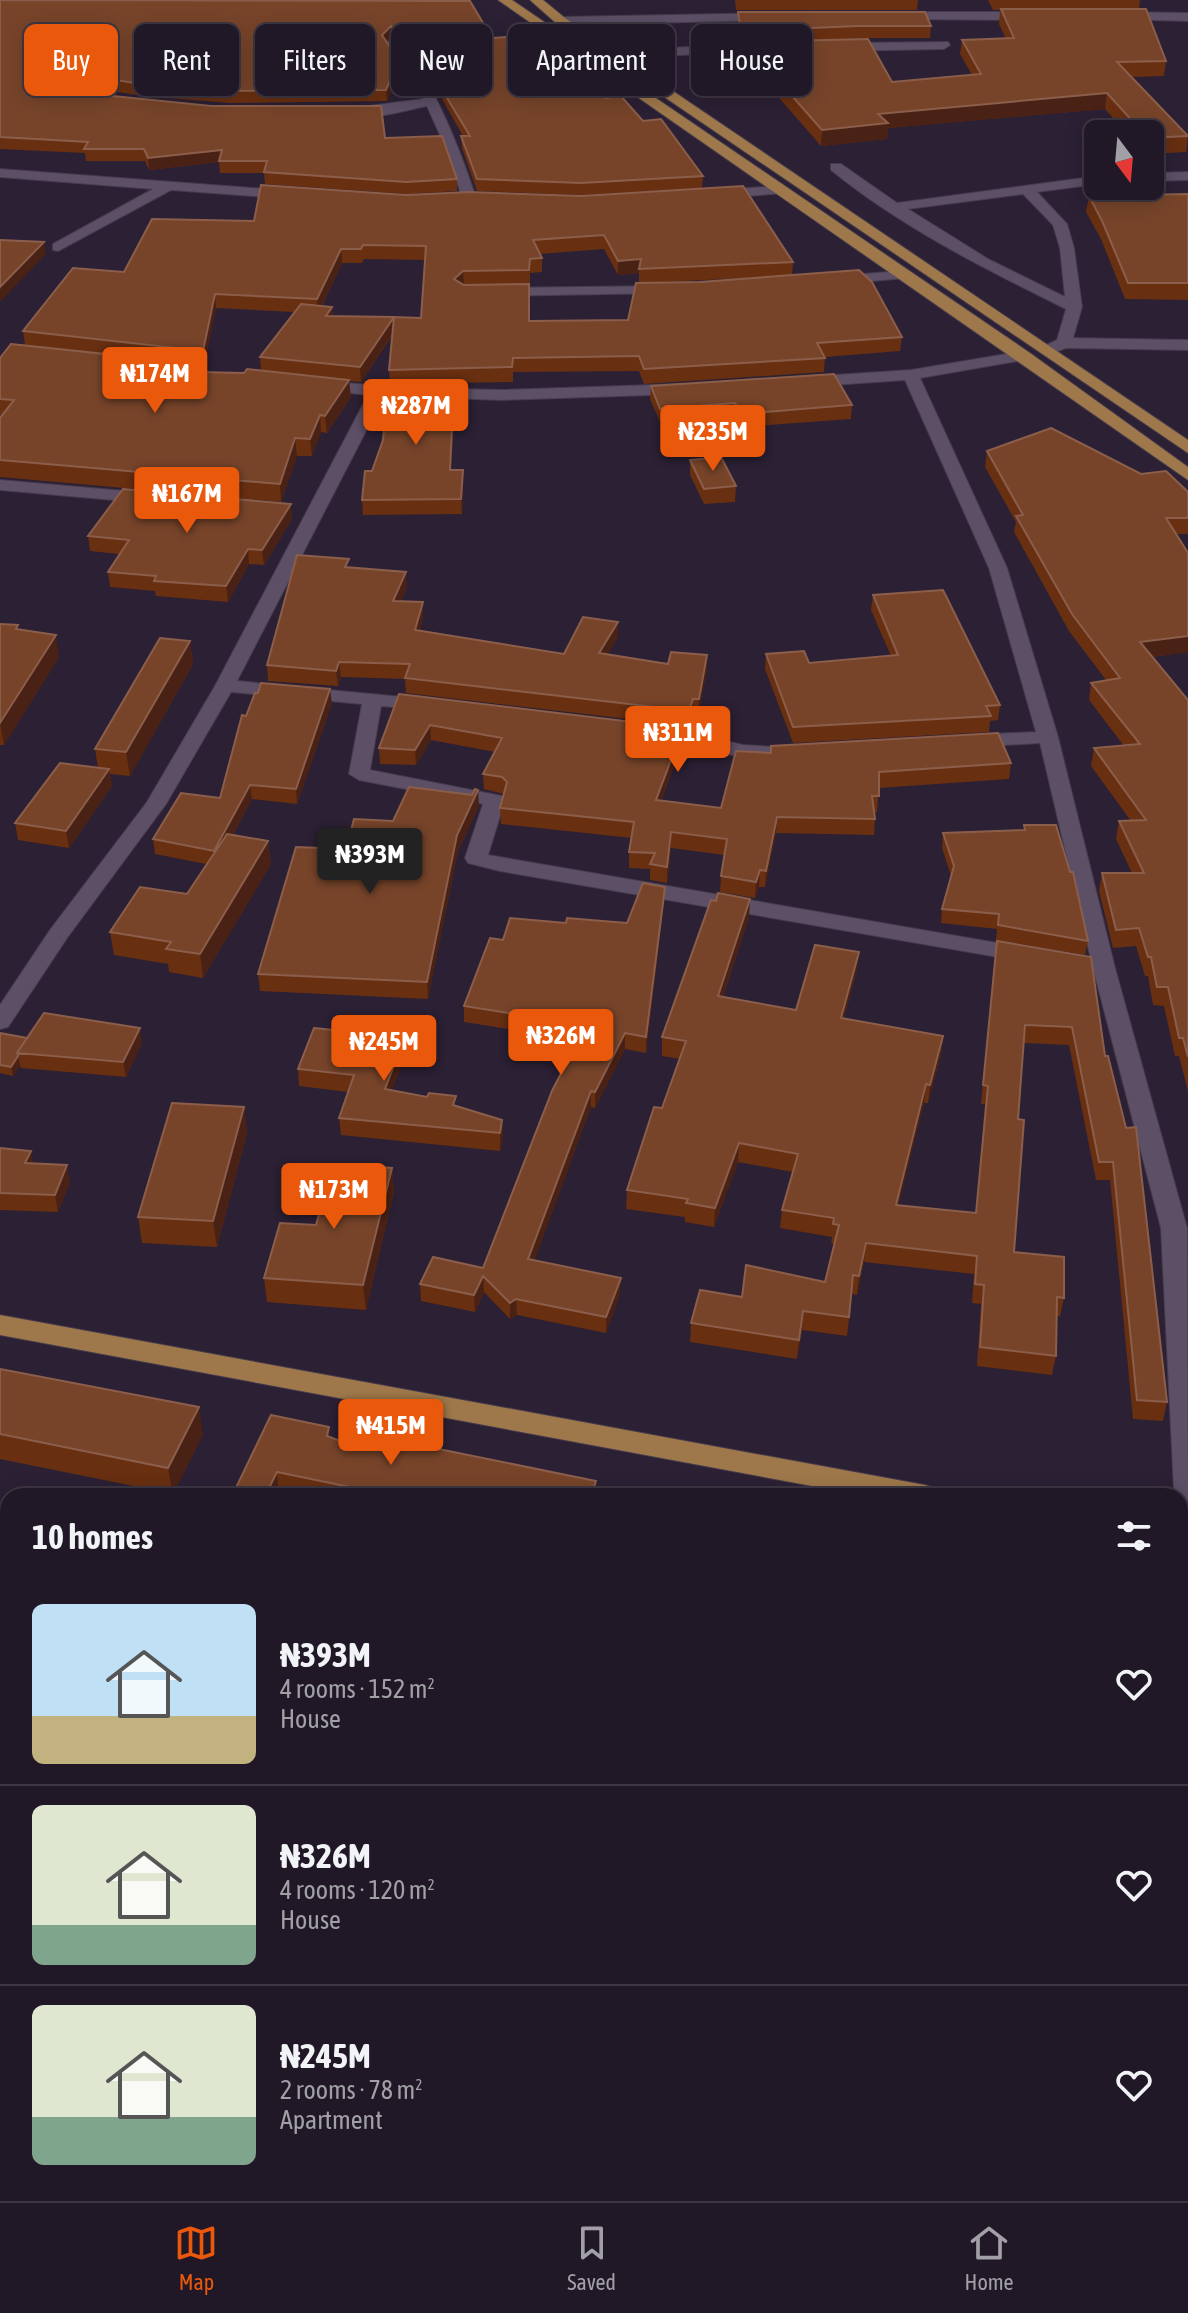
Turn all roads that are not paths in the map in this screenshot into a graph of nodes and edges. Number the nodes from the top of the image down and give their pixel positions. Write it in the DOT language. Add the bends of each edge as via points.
graph roads {
  1 [pos="504,0"];
  2 [pos="536,0"];
  3 [pos="883,16"];
  4 [pos="1041,16"];
  5 [pos="1100,16"];
  6 [pos="788,17"];
  7 [pos="1188,17"];
  8 [pos="561,21"];
  9 [pos="566,24"];
  10 [pos="944,45"];
  11 [pos="820,47"];
  12 [pos="430,96"];
  13 [pos="673,96"];
  14 [pos="433,101"];
  15 [pos="333,111"];
  16 [pos="836,167"];
  17 [pos="0,173"];
  18 [pos="1188,176"];
  19 [pos="1164,177"];
  20 [pos="1084,182"];
  21 [pos="168,186"];
  22 [pos="1026,189"];
  23 [pos="782,190"];
  24 [pos="303,195"];
  25 [pos="708,195"];
  26 [pos="468,199"];
  27 [pos="895,207"];
  28 [pos="58,247"];
  29 [pos="902,275"];
  30 [pos="814,282"];
  31 [pos="684,289"];
  32 [pos="478,292"];
  33 [pos="1074,307"];
  34 [pos="1064,343"];
  35 [pos="1188,345"];
  36 [pos="1048,350"];
  37 [pos="1024,356"];
  38 [pos="911,375"];
  39 [pos="784,383"];
  40 [pos="301,384"];
  41 [pos="704,388"];
  42 [pos="378,392"];
  43 [pos="1188,448"];
  44 [pos="1188,475"];
  45 [pos="0,485"];
  46 [pos="172,501"];
  47 [pos="225,686"];
  48 [pos="373,698"];
  49 [pos="449,707"];
  50 [pos="633,728"];
  51 [pos="1048,737"];
  52 [pos="955,742"];
  53 [pos="800,752"];
  54 [pos="1042,957"];
  55 [pos="0,1022"];
  56 [pos="0,1325"];
  57 [pos="882,1488"];
  58 [pos="1188,1488"];
  1 -- 23 [label="main road"];
  2 -- 8 [label="main road"];
  3 -- 4 [label="street"];
  5 -- 7 [label="street"];
  6 -- 8 [label="street"];
  8 -- 9 [label="main road"];
  10 -- 11 [label="street"];
  12 -- 14 [label="street"];
  13 -- 36 [label="main road"];
  14 -- 15 [label="street" via="378,111"];
  14 -- 26 [label="street" via="455,149"];
  16 -- 27 [label="street"];
  17 -- 21 [label="street"];
  18 -- 19 [label="street"];
  20 -- 22 [label="street"];
  21 -- 24 [label="street"];
  21 -- 28 [label="street"];
  22 -- 27 [label="street"];
  22 -- 33 [label="street" via="1060,224"];
  23 -- 25 [label="street"];
  23 -- 29 [label="main road"];
  27 -- 33 [label="street" via="983,262"];
  29 -- 30 [label="street"];
  29 -- 37 [label="main road"];
  31 -- 32 [label="street"];
  33 -- 34 [label="street"];
  34 -- 35 [label="street"];
  34 -- 36 [label="street"];
  36 -- 43 [label="main road"];
  37 -- 38 [label="street"];
  37 -- 44 [label="main road"];
  38 -- 39 [label="street"];
  38 -- 51 [label="street" via="998,568"];
  40 -- 42 [label="street"];
  41 -- 42 [label="street"];
  42 -- 47 [label="street" via="306,513"];
  45 -- 46 [label="street"];
  47 -- 48 [label="street"];
  47 -- 55 [label="street" via="156,804"];
  48 -- 49 [label="street"];
  48 -- 54 [label="street" via="359,774 495,800 476,858"];
  50 -- 53 [label="street" via="679,733 754,754"];
  51 -- 52 [label="street"];
  51 -- 58 [label="street" via="1096,966 1174,1228"];
  56 -- 57 [label="main road"];
}
